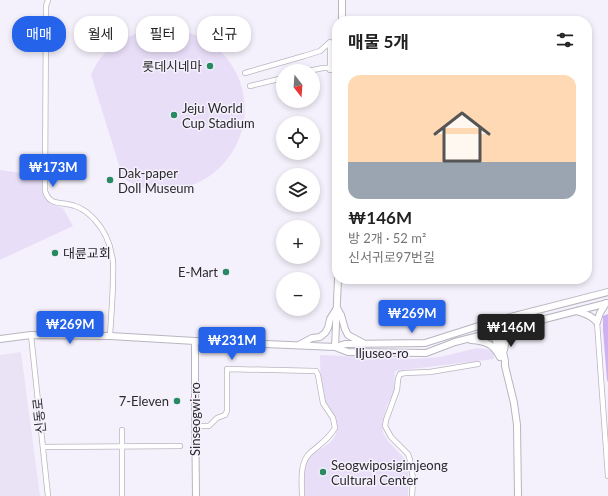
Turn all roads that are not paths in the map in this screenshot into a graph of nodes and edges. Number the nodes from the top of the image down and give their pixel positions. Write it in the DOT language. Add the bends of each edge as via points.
graph roads {
  1 [pos="48,0"];
  2 [pos="342,0"];
  3 [pos="342,16"];
  4 [pos="320,69"];
  5 [pos="330,70"];
  6 [pos="245,73"];
  7 [pos="276,80"];
  8 [pos="250,86"];
  9 [pos="338,284"];
  10 [pos="608,292"];
  11 [pos="607,303"];
  12 [pos="337,308"];
  13 [pos="576,311"];
  14 [pos="543,319"];
  15 [pos="493,321"];
  16 [pos="597,322"];
  17 [pos="496,332"];
  18 [pos="31,335"];
  19 [pos="110,336"];
  20 [pos="0,339"];
  21 [pos="196,341"];
  22 [pos="455,342"];
  23 [pos="366,344"];
  24 [pos="298,346"];
  25 [pos="335,347"];
  26 [pos="502,357"];
  27 [pos="478,364"];
  28 [pos="195,426"];
  29 [pos="122,430"];
  30 [pos="122,446"];
  31 [pos="180,446"];
  32 [pos="43,447"];
  33 [pos="608,476"];
  34 [pos="48,496"];
  35 [pos="122,496"];
  36 [pos="196,496"];
  37 [pos="302,496"];
  38 [pos="412,496"];
  39 [pos="518,496"];
  1 -- 19 [label="street" via="45,191 52,201 74,205 86,211 98,224 108,242 113,257"];
  2 -- 3 [label="main road"];
  4 -- 5 [label="street"];
  5 -- 6 [label="street" via="330,42 320,50"];
  7 -- 8 [label="street"];
  9 -- 12 [label="main road"];
  10 -- 15 [label="main road, Iljuseo-ro"];
  11 -- 13 [label="main road, Iljuseo-ro"];
  11 -- 16 [label="main road"];
  12 -- 23 [label="main road" via="348,335"];
  12 -- 24 [label="main road" via="325,333"];
  12 -- 25 [label="main road"];
  13 -- 14 [label="main road, Iljuseo-ro"];
  13 -- 16 [label="main road" via="587,314"];
  14 -- 17 [label="main road, Iljuseo-ro"];
  14 -- 26 [label="main road" via="535,326 525,328 507,339"];
  15 -- 17 [label="main road"];
  15 -- 23 [label="main road, Iljuseo-ro" via="425,343"];
  16 -- 33 [label="street"];
  17 -- 22 [label="main road, Iljuseo-ro"];
  17 -- 26 [label="main road"];
  18 -- 19 [label="main road"];
  18 -- 20 [label="main road"];
  18 -- 32 [label="street, 신동로"];
  19 -- 21 [label="main road"];
  21 -- 24 [label="main road"];
  21 -- 28 [label="main road, Sinseogwi-ro"];
  22 -- 25 [label="main road, Iljuseo-ro" via="426,353 348,352"];
  22 -- 26 [label="main road" via="470,340 486,343"];
  23 -- 25 [label="main road, Iljuseo-ro" via="345,344"];
  24 -- 25 [label="main road"];
  26 -- 39 [label="main road" via="505,361 517,425"];
  27 -- 38 [label="street" via="400,374 385,426 390,437 408,454 413,479"];
  28 -- 36 [label="main road, Sinseogwi-ro"];
  28 -- 37 [label="street" via="209,426 226,413 227,369 316,371 323,403 333,418 335,428 304,462"];
  29 -- 30 [label="street"];
  30 -- 31 [label="street"];
  30 -- 32 [label="street"];
  30 -- 35 [label="street"];
  32 -- 34 [label="street, 신동로"];
}
